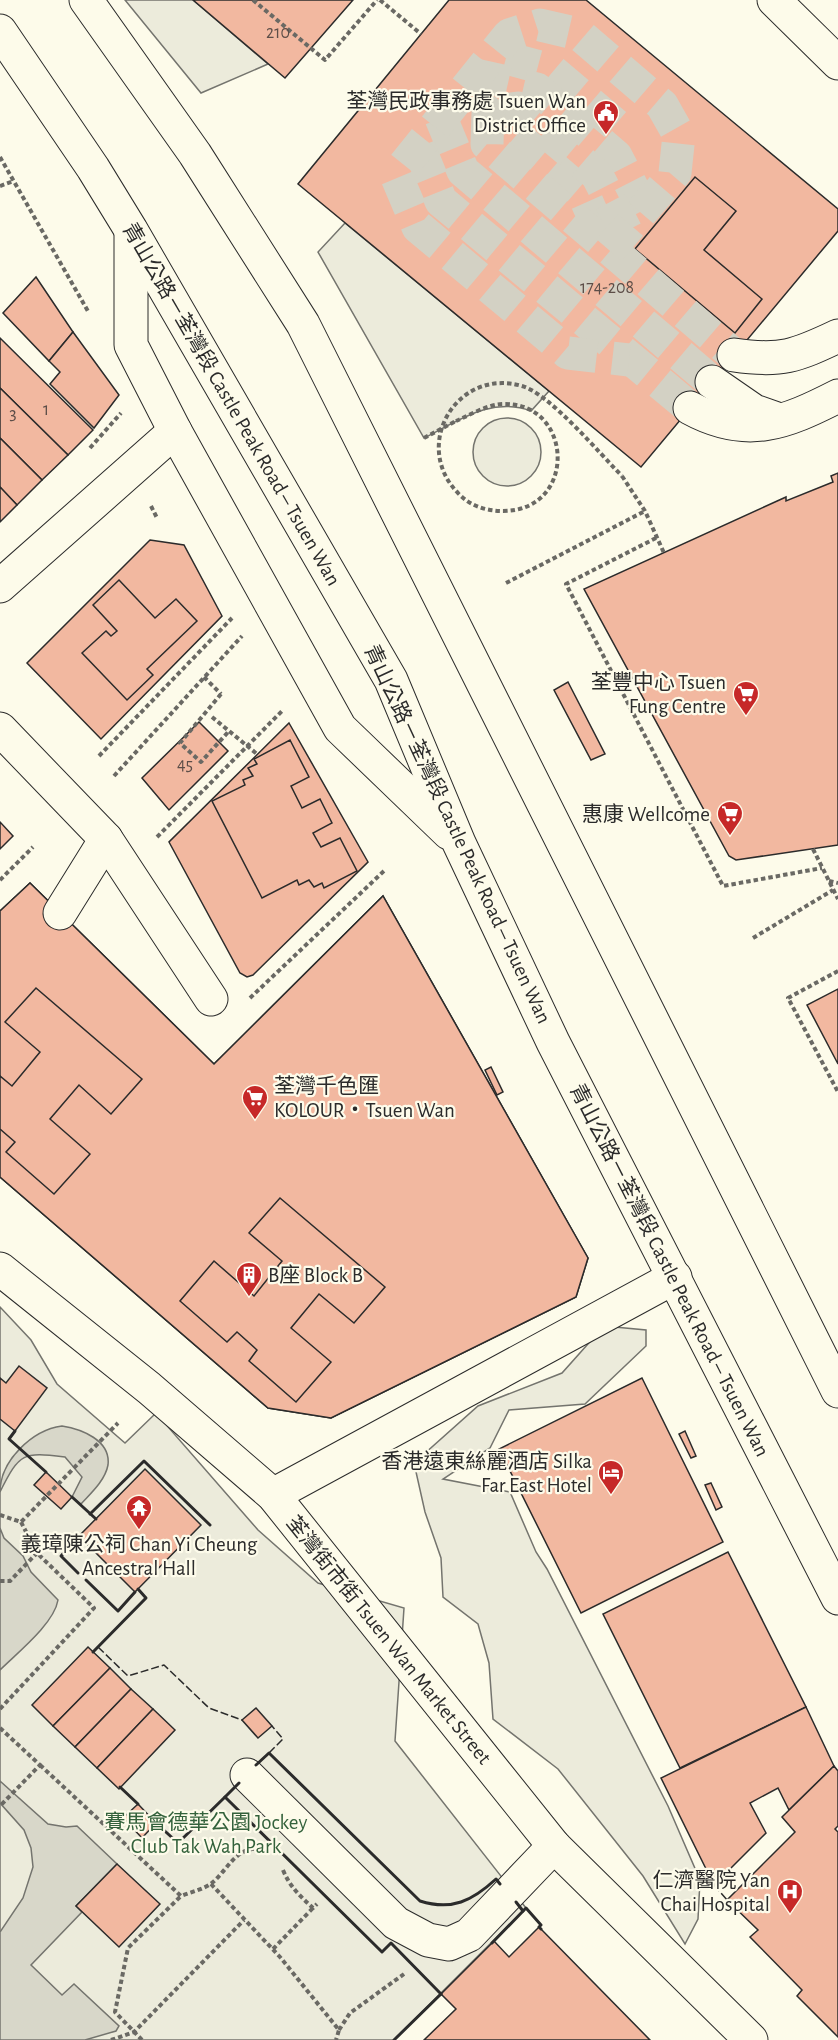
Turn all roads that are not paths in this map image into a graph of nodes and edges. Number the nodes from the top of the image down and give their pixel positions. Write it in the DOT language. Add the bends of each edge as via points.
graph roads {
  1 [pos="86,0"];
  2 [pos="774,0"];
  3 [pos="0,31"];
  4 [pos="838,63"];
  5 [pos="131,230"];
  6 [pos="838,336"];
  7 [pos="734,355"];
  8 [pos="712,382"];
  9 [pos="838,396"];
  10 [pos="690,408"];
  11 [pos="784,422"];
  12 [pos="175,431"];
  13 [pos="0,586"];
  14 [pos="0,729"];
  15 [pos="106,839"];
  16 [pos="459,843"];
  17 [pos="60,913"];
  18 [pos="211,999"];
  19 [pos="0,1269"];
  20 [pos="675,1277"];
  21 [pos="838,1390"];
  22 [pos="273,1495"];
  23 [pos="838,1598"];
  24 [pos="247,1775"];
  25 [pos="554,1846"];
  26 [pos="751,2040"];
  1 -- 21 [label="main road" via="195,154 303,324"];
  2 -- 4 [label="main road"];
  3 -- 5 [label="main road, 青山公路－荃灣段 Castle Peak Road – Tsuen Wan"];
  5 -- 12 [label="main road" via="131,345"];
  5 -- 16 [label="main road, 青山公路－荃灣段 Castle Peak Road – Tsuen Wan" via="392,680"];
  6 -- 7 [label="main road" via="774,360"];
  8 -- 11 [label="main road" via="754,411"];
  9 -- 11 [label="main road"];
  10 -- 11 [label="main road" via="710,419 743,425"];
  12 -- 13 [label="main road"];
  12 -- 16 [label="main road" via="340,728"];
  14 -- 15 [label="main road"];
  15 -- 17 [label="main road"];
  15 -- 18 [label="main road"];
  16 -- 20 [label="main road, 青山公路－荃灣段 Castle Peak Road – Tsuen Wan" via="553,1042"];
  19 -- 22 [label="main road, 荃灣街市街 Tsuen Wan Market Street" via="149,1388"];
  20 -- 22 [label="main road"];
  20 -- 23 [label="main road, 青山公路－荃灣段 Castle Peak Road – Tsuen Wan"];
  22 -- 25 [label="main road, 荃灣街市街 Tsuen Wan Market Street"];
  24 -- 25 [label="main road" via="396,1923 428,1940 449,1944 469,1935"];
  25 -- 26 [label="main road, 荃灣街市街 Tsuen Wan Market Street"];
}
